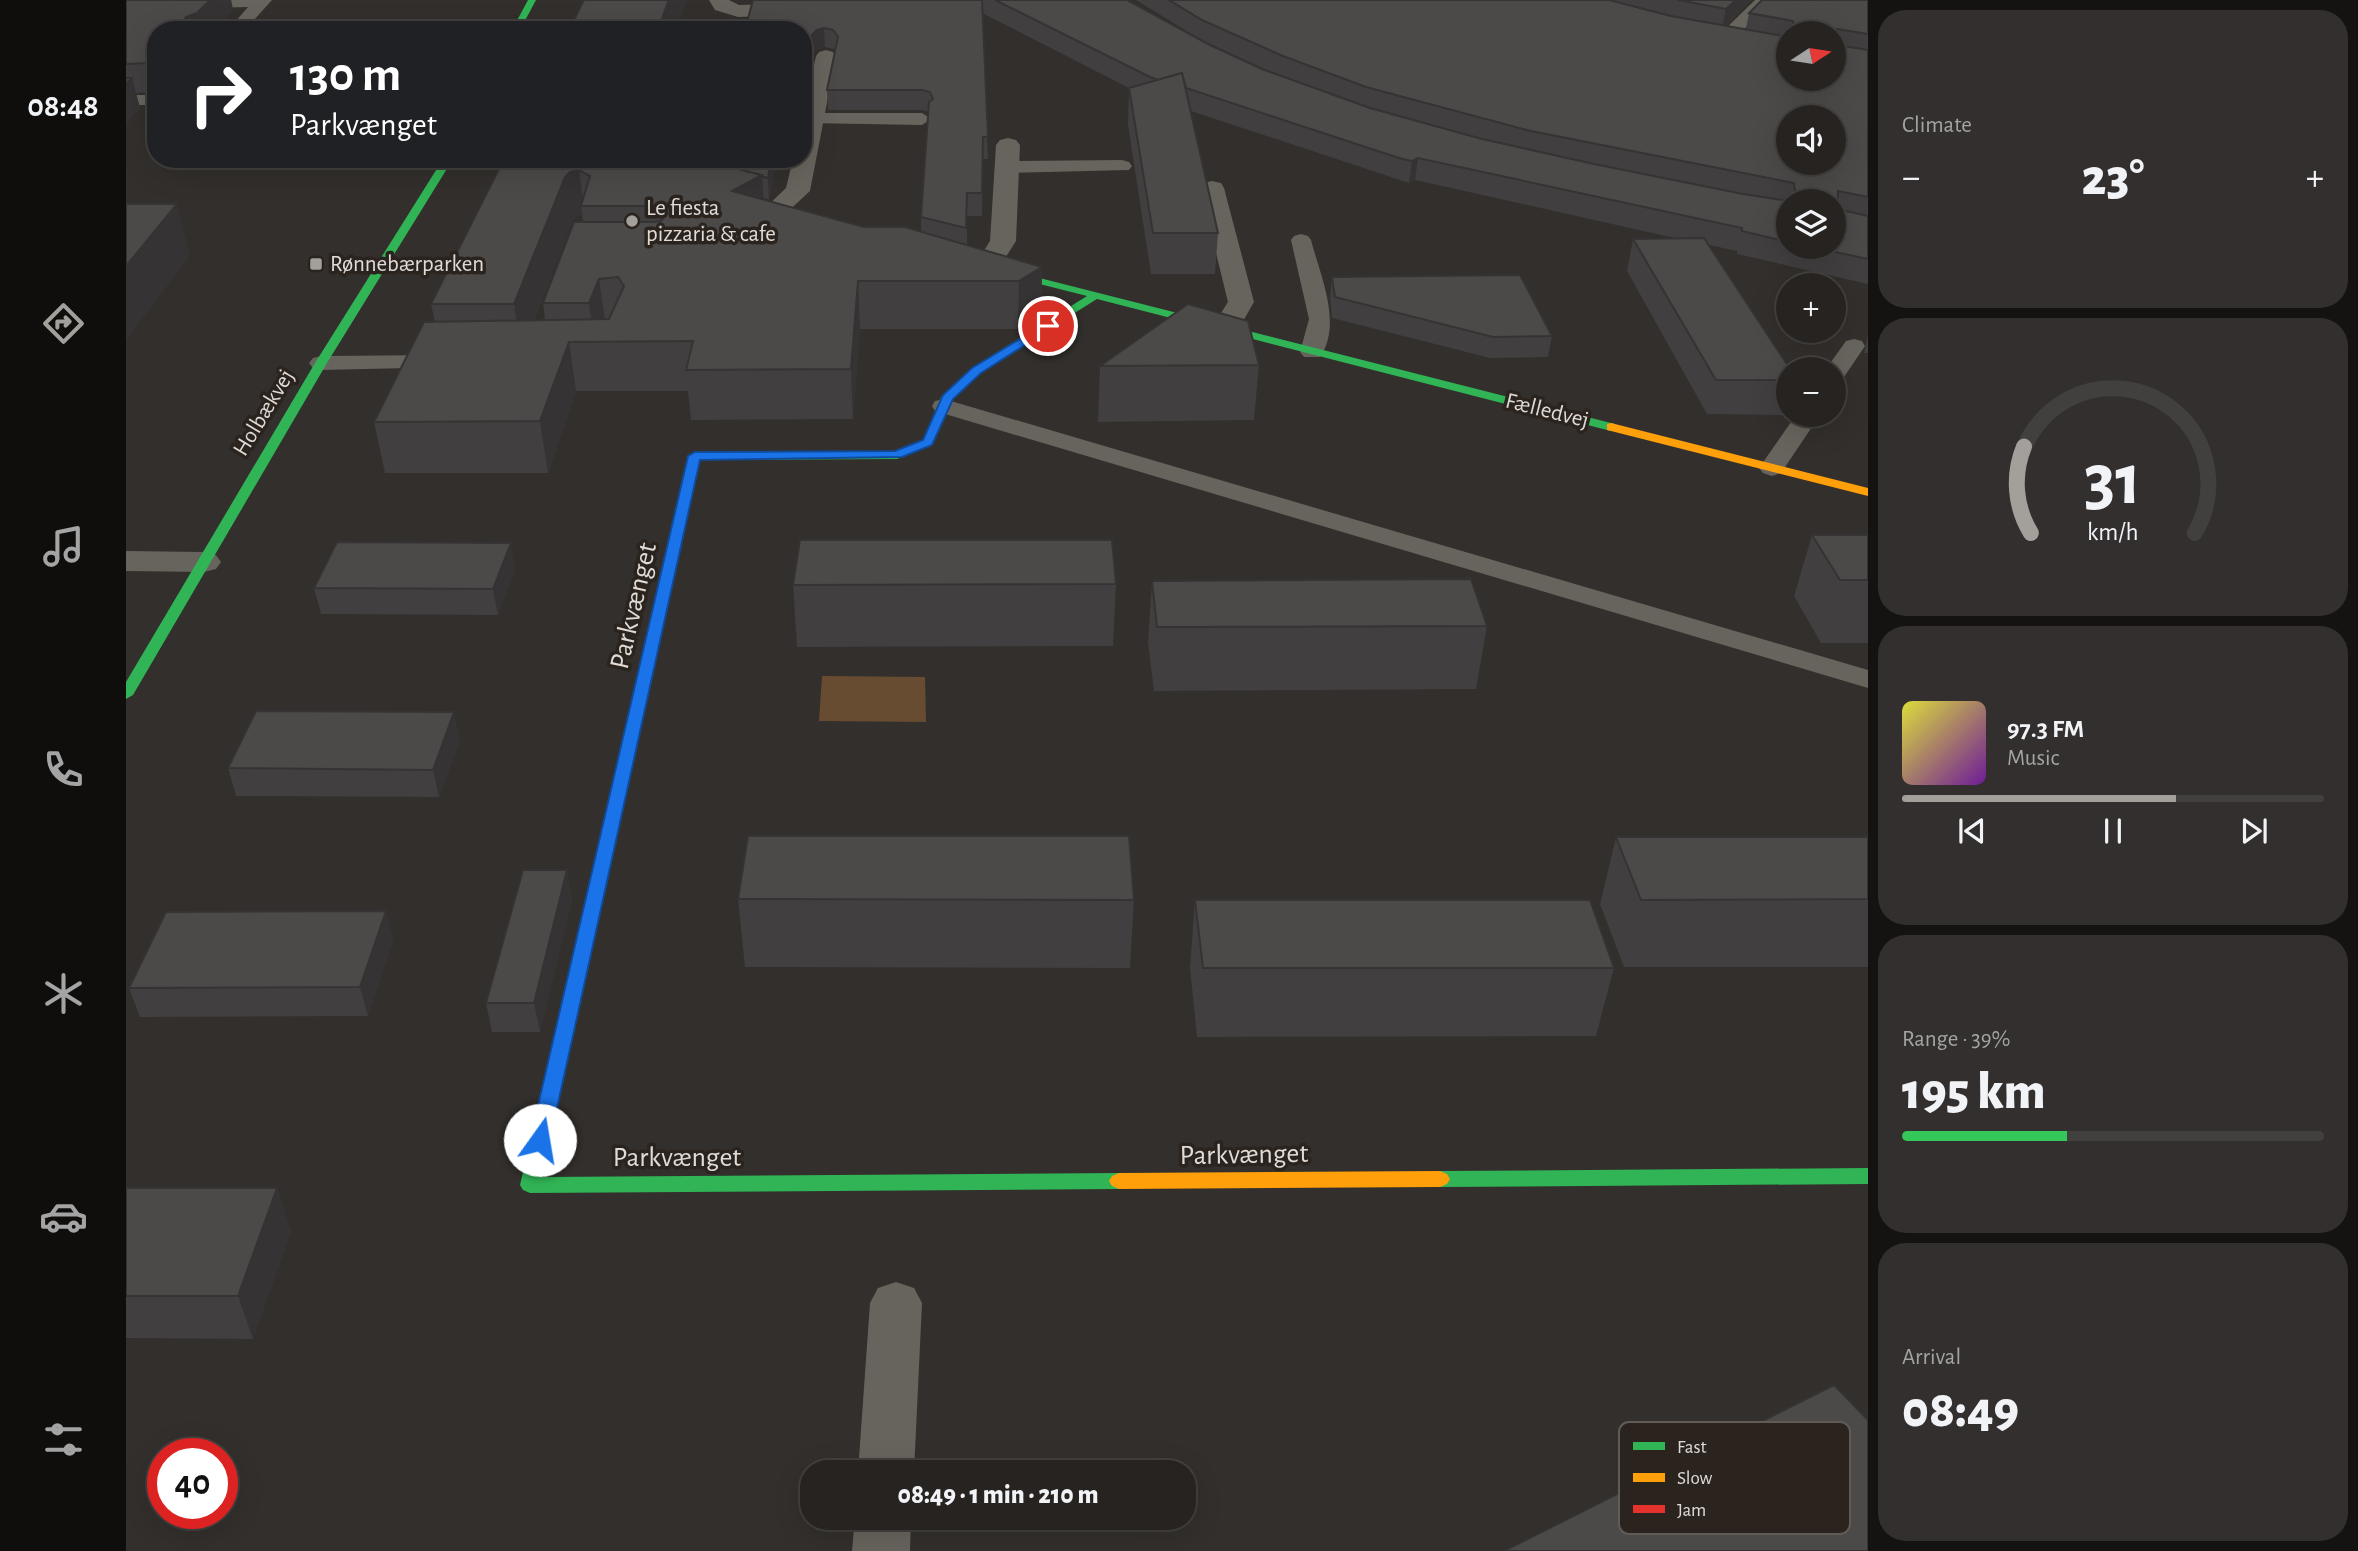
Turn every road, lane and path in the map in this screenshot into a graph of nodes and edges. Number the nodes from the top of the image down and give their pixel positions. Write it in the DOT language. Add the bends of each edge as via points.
graph roads {
  1 [pos="532,0"];
  2 [pos="719,0"];
  3 [pos="1764,0"];
  4 [pos="263,1"];
  5 [pos="126,5"];
  6 [pos="826,8"];
  7 [pos="244,21"];
  8 [pos="521,21"];
  9 [pos="1703,33"];
  10 [pos="1726,38"];
  11 [pos="1751,42"];
  12 [pos="826,56"];
  13 [pos="126,100"];
  14 [pos="147,100"];
  15 [pos="813,119"];
  16 [pos="922,119"];
  17 [pos="812,124"];
  18 [pos="1008,156"];
  19 [pos="1122,166"];
  20 [pos="442,168"];
  21 [pos="803,168"];
  22 [pos="1212,188"];
  23 [pos="766,210"];
  24 [pos="796,218"];
  25 [pos="1301,240"];
  26 [pos="981,266"];
  27 [pos="1095,296"];
  28 [pos="1225,329"];
  29 [pos="1854,346"];
  30 [pos="1312,352"];
  31 [pos="1846,358"];
  32 [pos="466,362"];
  33 [pos="321,363"];
  34 [pos="944,406"];
  35 [pos="1800,427"];
  36 [pos="1772,468"];
  37 [pos="1868,492"];
  38 [pos="126,561"];
  39 [pos="204,562"];
  40 [pos="1868,680"];
  41 [pos="126,695"];
  42 [pos="1868,1176"];
  43 [pos="896,1303"];
  44 [pos="887,1460"];
  45 [pos="882,1530"];
  46 [pos="881,1551"];
  1 -- 8 [label="street"];
  2 -- 6 [label="street" via="722,6 738,11"];
  3 -- 10 [label="lane"];
  4 -- 5 [label="lane"];
  4 -- 7 [label="lane"];
  9 -- 10 [label="street"];
  10 -- 11 [label="street"];
  12 -- 15 [label="street"];
  13 -- 14 [label="lane"];
  15 -- 16 [label="lane"];
  15 -- 17 [label="street"];
  18 -- 19 [label="lane"];
  18 -- 26 [label="street, Fælledvej" via="1003,241"];
  20 -- 33 [label="street, Holbækvej"];
  21 -- 23 [label="street" via="798,191"];
  22 -- 28 [label="street" via="1241,302"];
  23 -- 24 [label="street"];
  25 -- 30 [label="lane" via="1320,319"];
  26 -- 27 [label="street, Fælledvej"];
  27 -- 28 [label="street, Fælledvej"];
  27 -- 34 [label="street, Parkvænget" via="976,370 947,397"];
  28 -- 30 [label="street, Fælledvej"];
  29 -- 31 [label="lane"];
  30 -- 36 [label="street, Fælledvej"];
  32 -- 33 [label="lane"];
  33 -- 39 [label="street, Holbækvej"];
  34 -- 40 [label="lane"];
  34 -- 42 [label="street, Parkvænget" via="928,442 897,455 695,456 530,1185"];
  35 -- 36 [label="lane"];
  36 -- 37 [label="street, Fælledvej"];
  38 -- 39 [label="street"];
  39 -- 41 [label="street, Holbækvej"];
  43 -- 44 [label="street"];
  45 -- 46 [label="street"];
}
